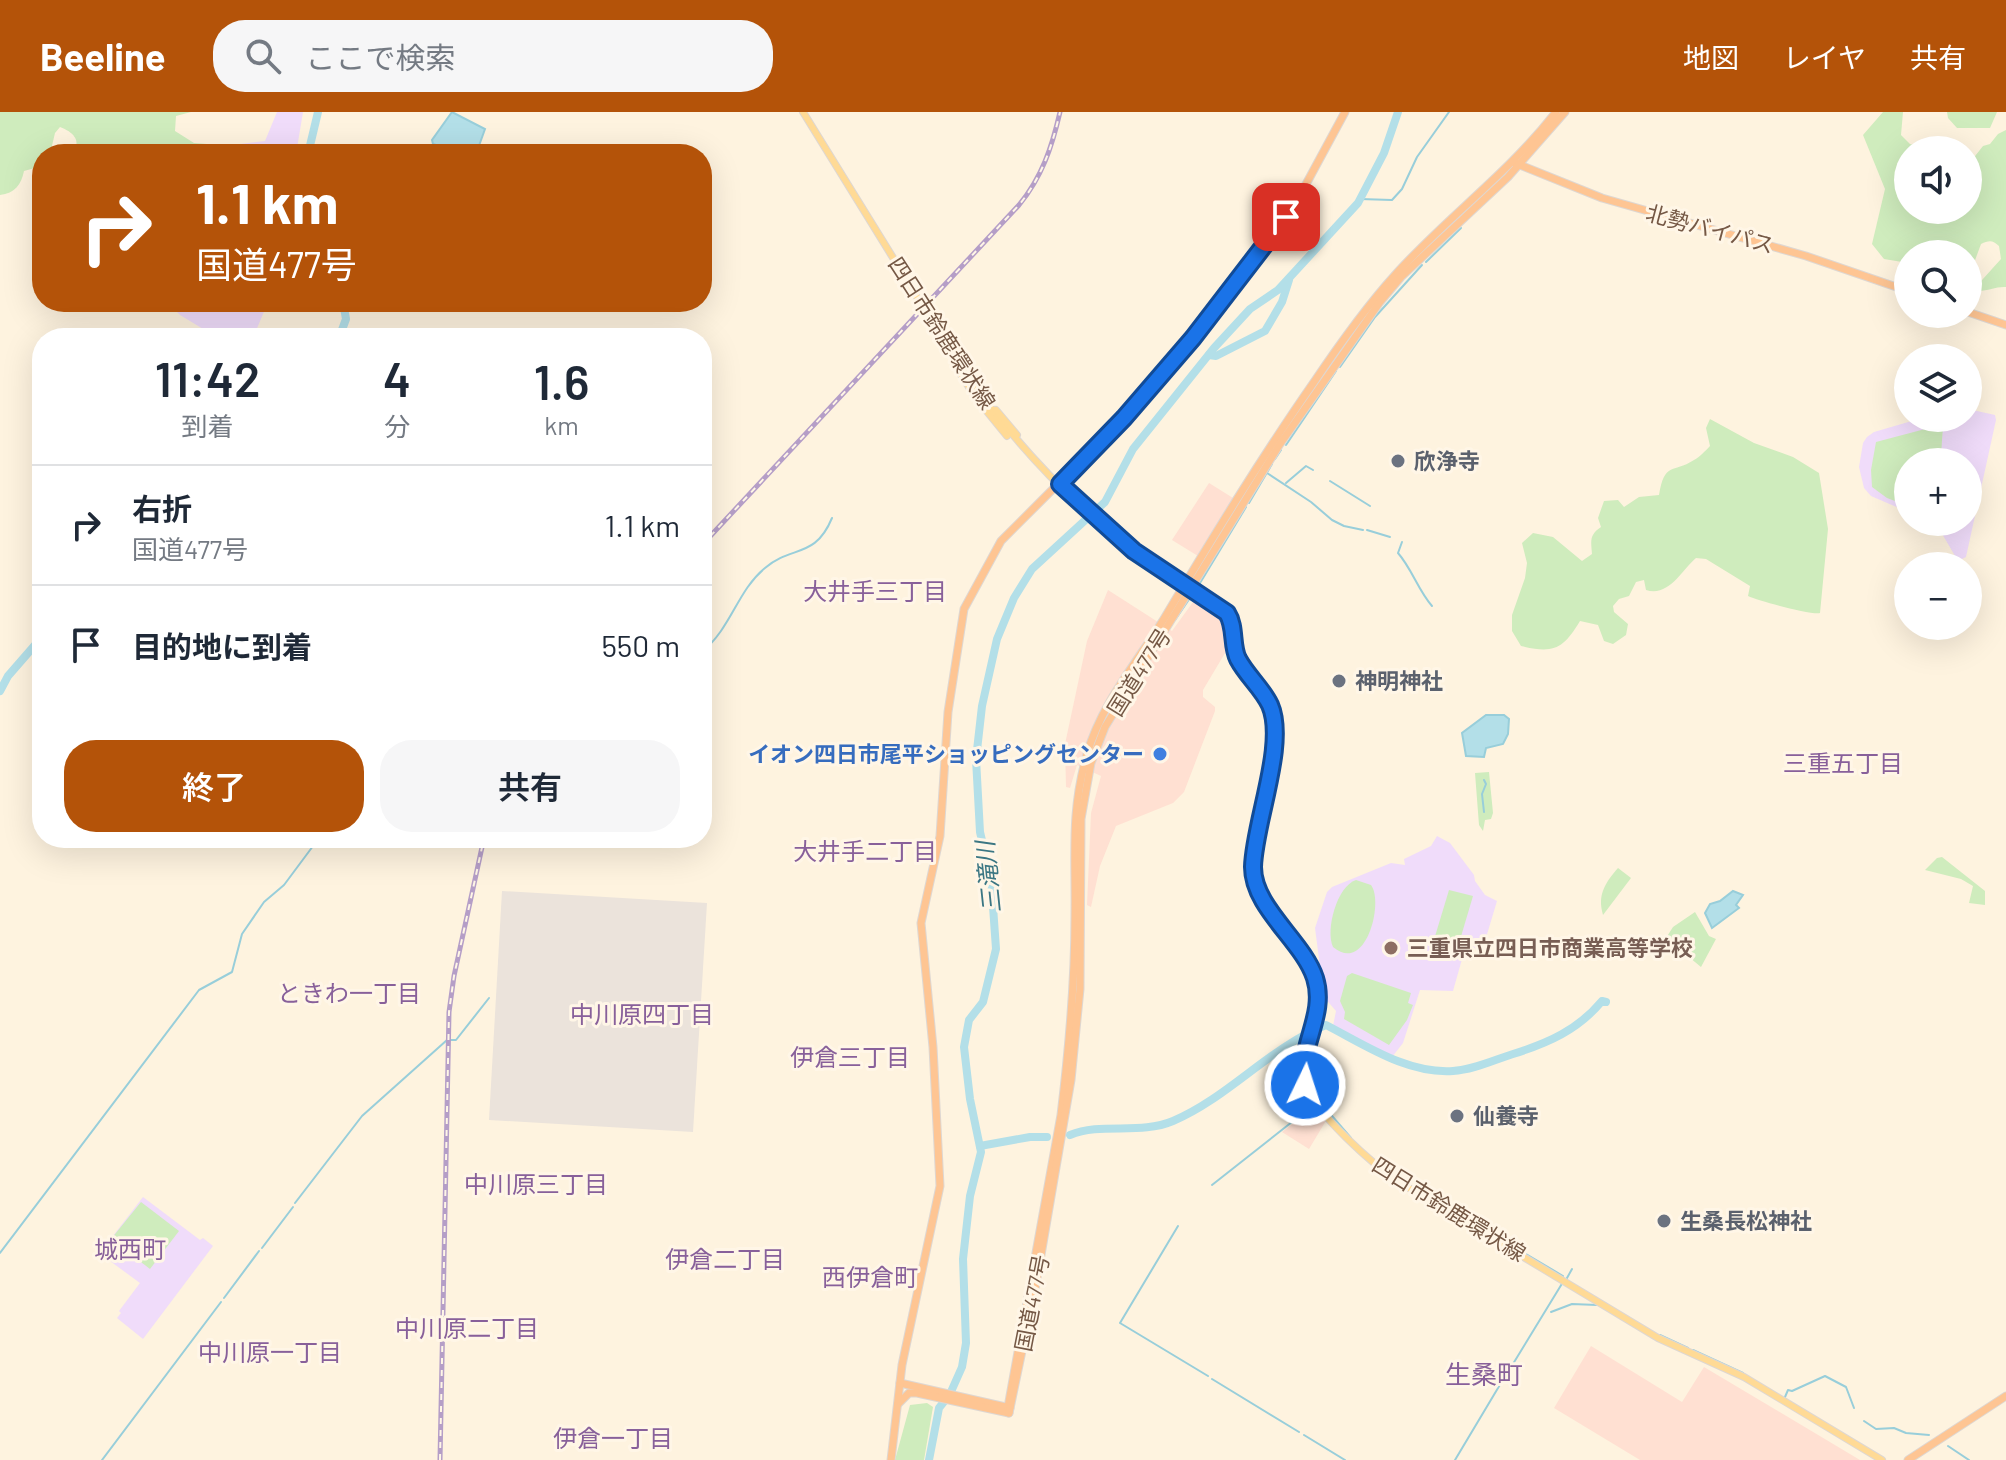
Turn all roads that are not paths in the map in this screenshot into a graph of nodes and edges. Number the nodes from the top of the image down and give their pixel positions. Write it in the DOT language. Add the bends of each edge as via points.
graph roads {
  1 [pos="803,112"];
  2 [pos="1345,112"];
  3 [pos="1556,112"];
  4 [pos="1565,112"];
  5 [pos="1516,164"];
  6 [pos="1894,286"];
  7 [pos="1982,317"];
  8 [pos="2006,325"];
  9 [pos="944,343"];
  10 [pos="979,396"];
  11 [pos="1007,436"];
  12 [pos="1017,439"];
  13 [pos="1060,484"];
  14 [pos="1187,587"];
  15 [pos="1036,1284"];
  16 [pos="1021,1331"];
  17 [pos="903,1384"];
  18 [pos="2006,1396"];
  19 [pos="898,1406"];
  20 [pos="993,1407"];
  21 [pos="1010,1410"];
  22 [pos="891,1460"];
  23 [pos="1882,1460"];
  24 [pos="1908,1460"];
  1 -- 9 [label="main road, 四日市鈴鹿環状線, bridge"];
  2 -- 13 [label="highway" via="1298,199 1246,271 1124,418"];
  3 -- 5 [label="highway, 国道477号"];
  4 -- 5 [label="highway, 国道477号"];
  5 -- 6 [label="highway, 北勢バイパス" via="1594,195"];
  5 -- 14 [label="highway, 国道477号" via="1412,257 1372,303 1288,420"];
  7 -- 8 [label="highway"];
  9 -- 10 [label="main road" via="957,371"];
  9 -- 12 [label="main road, 四日市鈴鹿環状線"];
  10 -- 11 [label="main road"];
  10 -- 12 [label="main road"];
  12 -- 13 [label="main road, 四日市鈴鹿環状線"];
  13 -- 14 [label="main road, 四日市鈴鹿環状線" via="1134,551"];
  13 -- 17 [label="highway" via="1001,541 969,596 958,635 940,836 921,923 940,1186"];
  14 -- 15 [label="highway, 国道477号" via="1111,715 1091,763 1081,819 1076,1034"];
  14 -- 16 [label="highway, 国道477号" via="1101,720 1078,790 1073,836 1074,985 1066,1072"];
  14 -- 23 [label="main road, 四日市鈴鹿環状線" via="1227,613 1237,656 1273,714 1254,877 1261,896 1314,974 1319,1002 1304,1058 1305,1085 1351,1143 1387,1174 1658,1338 1744,1377"];
  15 -- 16 [label="highway"];
  15 -- 21 [label="highway, 国道477号"];
  16 -- 21 [label="highway, 国道477号"];
  17 -- 19 [label="highway"];
  17 -- 20 [label="highway"];
  18 -- 24 [label="highway"];
  19 -- 20 [label="highway" via="909,1393 917,1393"];
  19 -- 22 [label="highway"];
  20 -- 21 [label="highway"];
}
